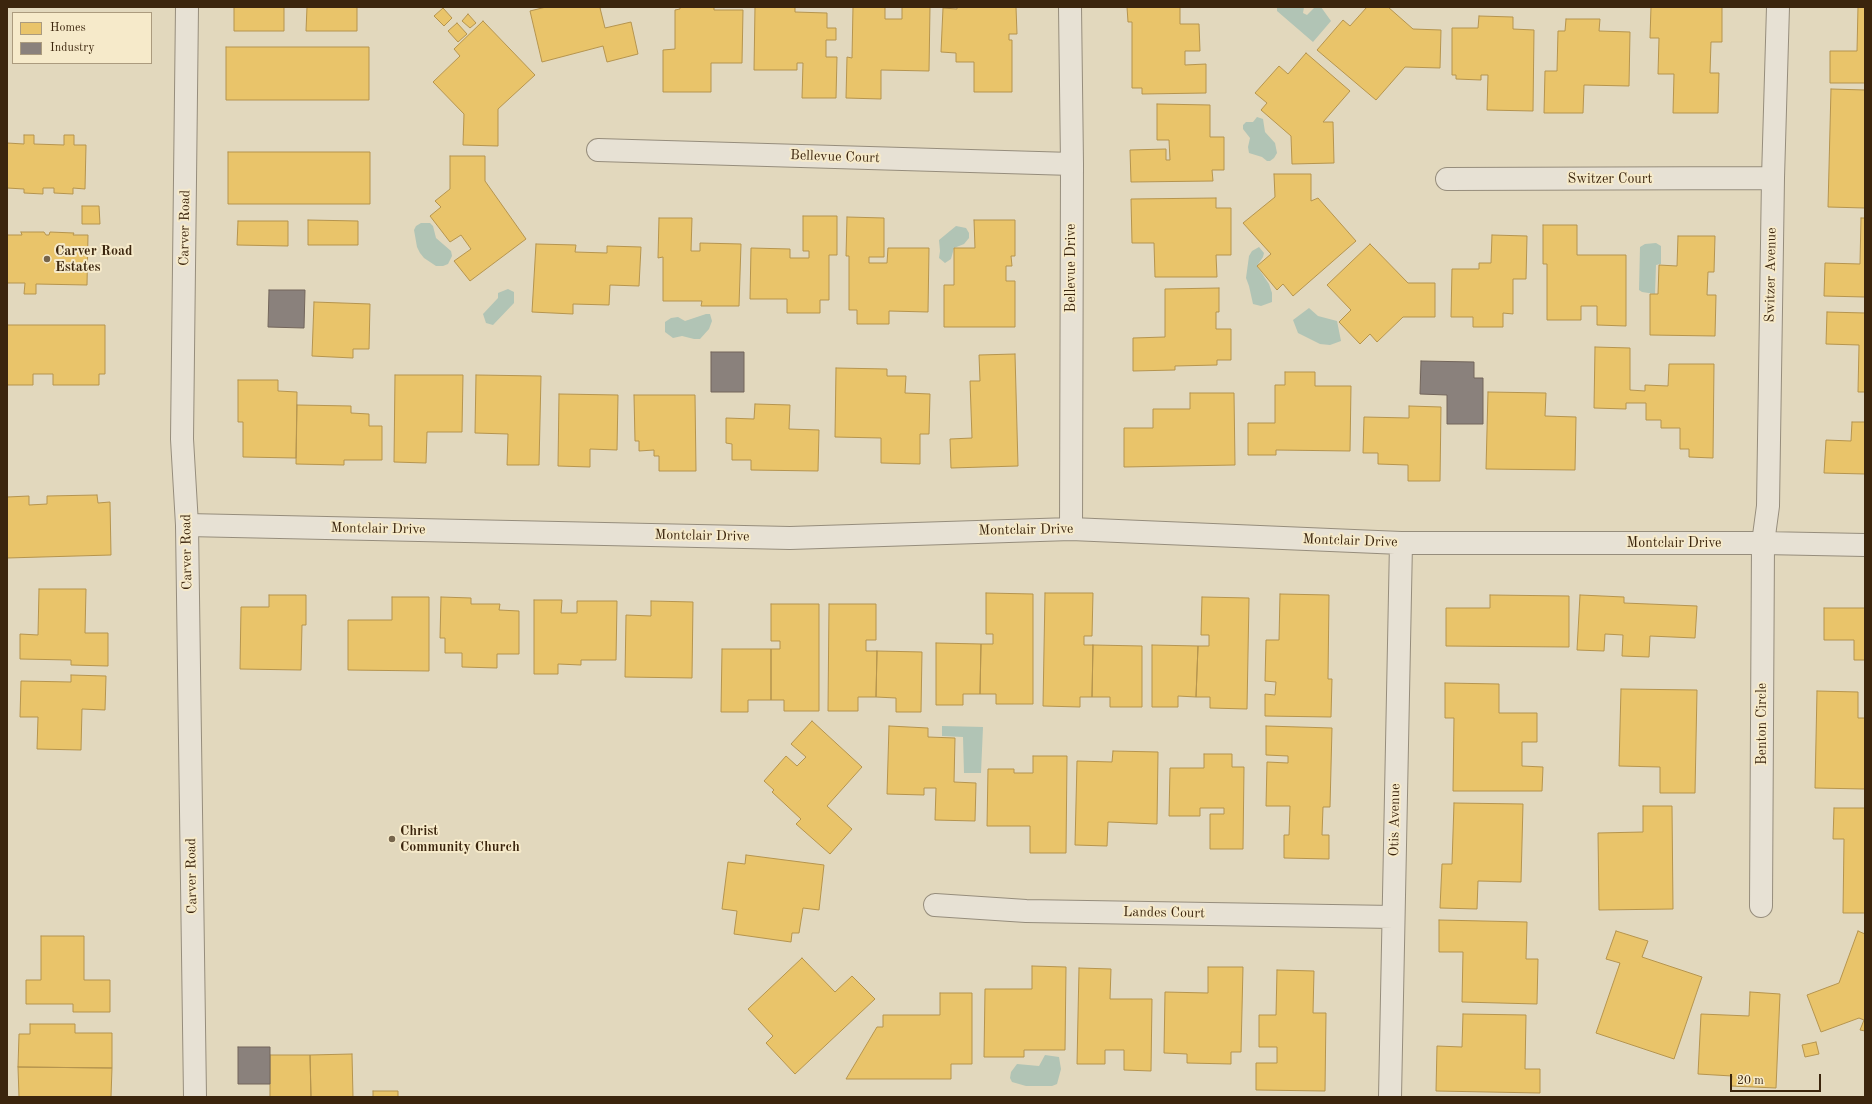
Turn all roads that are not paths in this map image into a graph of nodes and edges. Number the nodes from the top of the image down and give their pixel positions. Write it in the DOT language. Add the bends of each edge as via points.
graph roads {
  1 [pos="187,7"];
  2 [pos="1070,7"];
  3 [pos="1778,7"];
  4 [pos="598,150"];
  5 [pos="1072,164"];
  6 [pos="1773,178"];
  7 [pos="1447,179"];
  8 [pos="187,525"];
  9 [pos="1071,529"];
  10 [pos="1401,543"];
  11 [pos="1763,543"];
  12 [pos="1865,545"];
  13 [pos="935,905"];
  14 [pos="1761,906"];
  15 [pos="1393,917"];
  16 [pos="195,1097"];
  17 [pos="1390,1097"];
  1 -- 8 [label="street, Carver Road" via="182,439"];
  2 -- 5 [label="street, Bellevue Drive"];
  3 -- 6 [label="street, Switzer Avenue"];
  4 -- 5 [label="street, Bellevue Court"];
  5 -- 9 [label="street, Bellevue Drive"];
  6 -- 7 [label="street, Switzer Court"];
  6 -- 11 [label="street, Switzer Avenue" via="1768,506"];
  8 -- 9 [label="street, Montclair Drive" via="790,538"];
  8 -- 16 [label="street, Carver Road"];
  9 -- 10 [label="street, Montclair Drive"];
  10 -- 11 [label="street, Montclair Drive"];
  10 -- 15 [label="street, Otis Avenue"];
  11 -- 12 [label="street, Montclair Drive"];
  11 -- 14 [label="street, Benton Circle"];
  13 -- 15 [label="street, Landes Court" via="1026,910"];
  15 -- 17 [label="street, Otis Avenue"];
}
